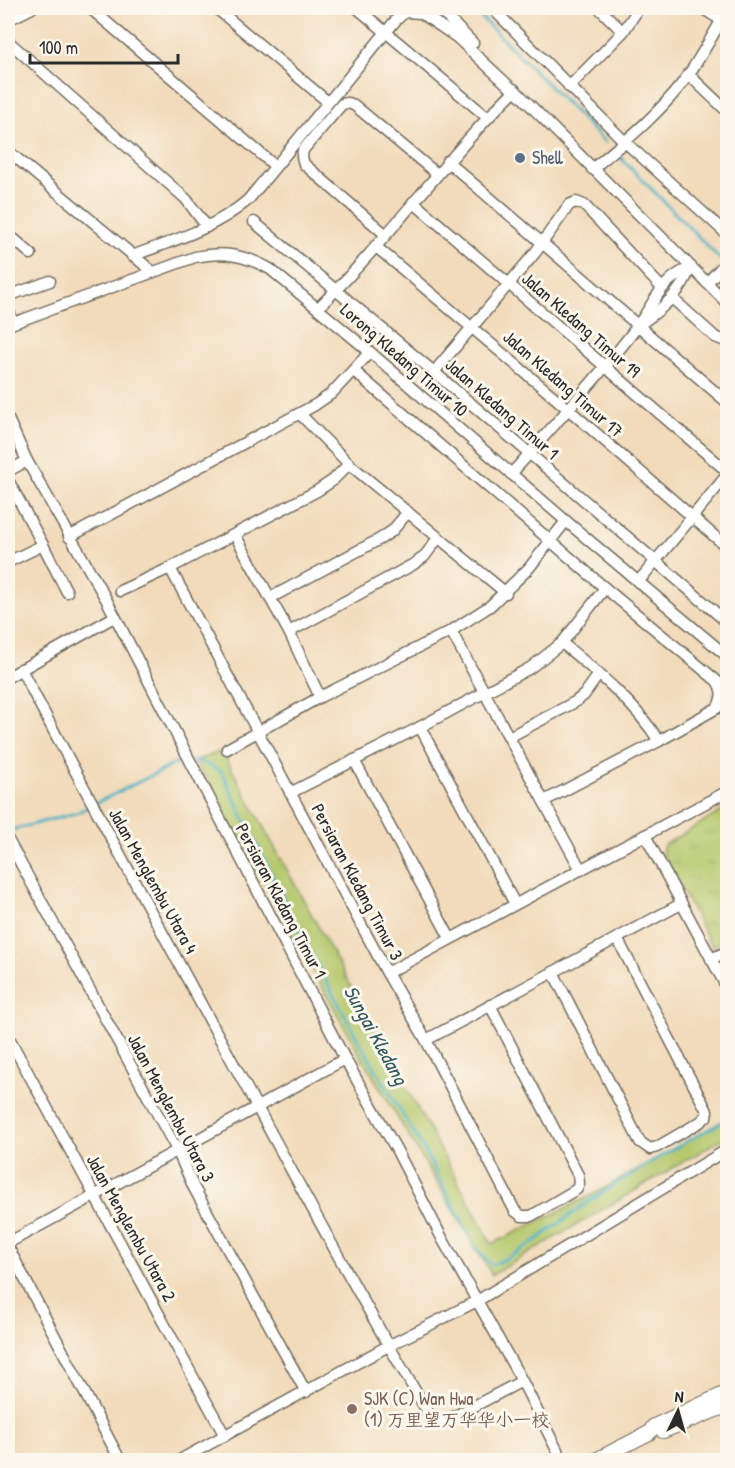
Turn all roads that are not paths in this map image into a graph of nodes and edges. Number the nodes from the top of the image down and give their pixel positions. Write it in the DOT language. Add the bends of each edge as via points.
graph roads {
  1 [pos="32,8"];
  2 [pos="90,8"];
  3 [pos="216,8"];
  4 [pos="357,8"];
  5 [pos="400,8"];
  6 [pos="426,8"];
  7 [pos="438,8"];
  8 [pos="492,8"];
  9 [pos="599,8"];
  10 [pos="639,8"];
  11 [pos="702,8"];
  12 [pos="725,15"];
  13 [pos="396,20"];
  14 [pos="8,21"];
  15 [pos="623,32"];
  16 [pos="387,33"];
  17 [pos="455,36"];
  18 [pos="8,41"];
  19 [pos="688,74"];
  20 [pos="569,87"];
  21 [pos="515,90"];
  22 [pos="328,102"];
  23 [pos="728,112"];
  24 [pos="487,117"];
  25 [pos="625,142"];
  26 [pos="8,151"];
  27 [pos="447,161"];
  28 [pos="275,166"];
  29 [pos="592,169"];
  30 [pos="436,174"];
  31 [pos="413,202"];
  32 [pos="254,222"];
  33 [pos="207,227"];
  34 [pos="8,234"];
  35 [pos="386,234"];
  36 [pos="728,235"];
  37 [pos="542,243"];
  38 [pos="375,246"];
  39 [pos="31,254"];
  40 [pos="132,256"];
  41 [pos="728,260"];
  42 [pos="690,268"];
  43 [pos="153,272"];
  44 [pos="50,281"];
  45 [pos="707,283"];
  46 [pos="508,285"];
  47 [pos="662,288"];
  48 [pos="336,290"];
  49 [pos="8,297"];
  50 [pos="672,298"];
  51 [pos="728,304"];
  52 [pos="318,308"];
  53 [pos="8,309"];
  54 [pos="10,324"];
  55 [pos="472,327"];
  56 [pos="637,327"];
  57 [pos="728,342"];
  58 [pos="370,352"];
  59 [pos="604,366"];
  60 [pos="354,371"];
  61 [pos="434,372"];
  62 [pos="728,403"];
  63 [pos="567,408"];
  64 [pos="300,414"];
  65 [pos="8,419"];
  66 [pos="529,454"];
  67 [pos="27,461"];
  68 [pos="349,464"];
  69 [pos="8,471"];
  70 [pos="728,473"];
  71 [pos="511,474"];
  72 [pos="8,480"];
  73 [pos="408,512"];
  74 [pos="691,518"];
  75 [pos="566,521"];
  76 [pos="235,535"];
  77 [pos="69,537"];
  78 [pos="438,538"];
  79 [pos="552,541"];
  80 [pos="42,545"];
  81 [pos="728,548"];
  82 [pos="655,561"];
  83 [pos="8,562"];
  84 [pos="170,568"];
  85 [pos="638,582"];
  86 [pos="605,588"];
  87 [pos="120,591"];
  88 [pos="67,592"];
  89 [pos="506,593"];
  90 [pos="270,598"];
  91 [pos="114,617"];
  92 [pos="728,623"];
  93 [pos="451,631"];
  94 [pos="289,632"];
  95 [pos="562,644"];
  96 [pos="728,657"];
  97 [pos="21,669"];
  98 [pos="599,674"];
  99 [pos="8,677"];
  100 [pos="484,694"];
  101 [pos="320,697"];
  102 [pos="420,727"];
  103 [pos="259,732"];
  104 [pos="509,737"];
  105 [pos="659,741"];
  106 [pos="227,749"];
  107 [pos="354,760"];
  108 [pos="728,791"];
  109 [pos="290,793"];
  110 [pos="544,801"];
  111 [pos="645,835"];
  112 [pos="9,844"];
  113 [pos="580,870"];
  114 [pos="515,904"];
  115 [pos="681,904"];
  116 [pos="450,938"];
  117 [pos="617,938"];
  118 [pos="728,951"];
  119 [pos="711,959"];
  120 [pos="553,972"];
  121 [pos="387,973"];
  122 [pos="728,990"];
  123 [pos="490,1005"];
  124 [pos="8,1036"];
  125 [pos="426,1040"];
  126 [pos="345,1059"];
  127 [pos="257,1107"];
  128 [pos="728,1149"];
  129 [pos="177,1150"];
  130 [pos="94,1195"];
  131 [pos="8,1245"];
  132 [pos="477,1301"];
  133 [pos="388,1346"];
  134 [pos="522,1381"];
  135 [pos="306,1392"];
  136 [pos="728,1392"];
  137 [pos="728,1407"];
  138 [pos="649,1432"];
  139 [pos="225,1436"];
  140 [pos="120,1461"];
  141 [pos="180,1461"];
  142 [pos="562,1461"];
  143 [pos="596,1461"];
  1 -- 14 [label="street"];
  2 -- 28 [label="street"];
  3 -- 22 [label="street"];
  4 -- 16 [label="street"];
  5 -- 13 [label="street"];
  6 -- 17 [label="street"];
  7 -- 21 [label="street"];
  8 -- 20 [label="street"];
  9 -- 15 [label="street"];
  10 -- 15 [label="street"];
  11 -- 12 [label="street"];
  12 -- 19 [label="street"];
  13 -- 16 [label="street"];
  13 -- 17 [label="street" via="405,12 421,13"];
  15 -- 20 [label="street"];
  16 -- 22 [label="street"];
  16 -- 24 [label="street"];
  17 -- 21 [label="street"];
  18 -- 33 [label="street" via="186,199"];
  19 -- 23 [label="street"];
  19 -- 25 [label="street"];
  20 -- 25 [label="street"];
  21 -- 24 [label="street"];
  21 -- 29 [label="street"];
  22 -- 28 [label="street"];
  24 -- 27 [label="street"];
  25 -- 29 [label="street"];
  25 -- 36 [label="street"];
  26 -- 40 [label="street"];
  27 -- 30 [label="street"];
  27 -- 37 [label="street"];
  28 -- 33 [label="street" via="248,200"];
  29 -- 42 [label="street"];
  30 -- 31 [label="street"];
  30 -- 35 [label="street" via="354,105 342,104 303,150 304,164"];
  31 -- 35 [label="street"];
  31 -- 46 [label="street, Jalan Kledang Timur 19"];
  32 -- 48 [label="street, Jalan Kledang Timur 1"];
  33 -- 40 [label="street"];
  34 -- 39 [label="street"];
  35 -- 38 [label="street"];
  37 -- 46 [label="street"];
  37 -- 47 [label="street" via="569,205 584,205"];
  37 -- 56 [label="street"];
  38 -- 48 [label="street"];
  38 -- 55 [label="street, Jalan Kledang Timur 17"];
  40 -- 43 [label="street"];
  41 -- 45 [label="street"];
  42 -- 45 [label="street"];
  42 -- 47 [label="street"];
  42 -- 50 [label="street"];
  43 -- 52 [label="street, Lorong Kledang Timur 10" via="209,254 239,256 270,269"];
  43 -- 54 [label="street, Lorong Kledang Timur 10"];
  44 -- 49 [label="street"];
  45 -- 51 [label="street"];
  46 -- 55 [label="street"];
  46 -- 59 [label="street, Jalan Kledang Timur 19"];
  47 -- 56 [label="street"];
  48 -- 52 [label="street"];
  48 -- 61 [label="street, Jalan Kledang Timur 1"];
  50 -- 56 [label="street"];
  50 -- 57 [label="street" via="715,337"];
  52 -- 58 [label="street, Lorong Kledang Timur 10"];
  53 -- 54 [label="street"];
  55 -- 61 [label="street"];
  55 -- 63 [label="street, Jalan Kledang Timur 17"];
  56 -- 59 [label="street"];
  56 -- 62 [label="street"];
  58 -- 60 [label="street"];
  58 -- 71 [label="street, Lorong Kledang Timur 10"];
  59 -- 63 [label="street"];
  59 -- 70 [label="street, Jalan Kledang Timur 19"];
  60 -- 64 [label="street" via="331,394"];
  60 -- 79 [label="street"];
  61 -- 66 [label="street, Jalan Kledang Timur 1"];
  63 -- 66 [label="street"];
  63 -- 74 [label="street, Jalan Kledang Timur 17"];
  64 -- 68 [label="street"];
  64 -- 77 [label="street"];
  65 -- 67 [label="street, Persiaran Kledang Timur 1"];
  66 -- 71 [label="street"];
  66 -- 82 [label="street, Jalan Kledang Timur 1"];
  67 -- 69 [label="street"];
  67 -- 77 [label="street, Persiaran Kledang Timur 1"];
  68 -- 73 [label="street"];
  68 -- 76 [label="street" via="317,491"];
  70 -- 74 [label="street"];
  71 -- 75 [label="street, Lorong Kledang Timur 10"];
  72 -- 80 [label="street"];
  73 -- 78 [label="street"];
  73 -- 90 [label="street" via="380,539"];
  74 -- 81 [label="street, Jalan Kledang Timur 17"];
  74 -- 82 [label="street"];
  75 -- 79 [label="street"];
  75 -- 85 [label="street, Lorong Kledang Timur 10"];
  76 -- 84 [label="street"];
  76 -- 90 [label="street"];
  77 -- 91 [label="street, Persiaran Kledang Timur 1"];
  78 -- 89 [label="street"];
  78 -- 94 [label="street" via="414,564"];
  79 -- 86 [label="street"];
  79 -- 89 [label="street"];
  80 -- 83 [label="street"];
  80 -- 88 [label="street"];
  82 -- 85 [label="street"];
  82 -- 92 [label="street, Jalan Kledang Timur 1"];
  84 -- 87 [label="street"];
  84 -- 103 [label="street, Persiaran Kledang Timur 3"];
  85 -- 96 [label="street, Lorong Kledang Timur 10"];
  86 -- 95 [label="street"];
  86 -- 105 [label="street" via="721,687 717,708"];
  89 -- 93 [label="street"];
  90 -- 94 [label="street"];
  91 -- 97 [label="street"];
  91 -- 126 [label="street, Persiaran Kledang Timur 1"];
  93 -- 100 [label="street"];
  93 -- 101 [label="street"];
  94 -- 101 [label="street"];
  95 -- 98 [label="street"];
  95 -- 100 [label="street"];
  97 -- 99 [label="street"];
  97 -- 127 [label="street, Jalan Menglembu Utara 4"];
  98 -- 104 [label="street" via="575,702"];
  98 -- 105 [label="street" via="625,698"];
  100 -- 102 [label="street"];
  100 -- 104 [label="street"];
  101 -- 103 [label="street"];
  102 -- 107 [label="street"];
  102 -- 114 [label="street"];
  103 -- 106 [label="street"];
  103 -- 109 [label="street, Persiaran Kledang Timur 3"];
  104 -- 110 [label="street"];
  105 -- 110 [label="street"];
  107 -- 109 [label="street"];
  107 -- 116 [label="street"];
  108 -- 111 [label="street"];
  109 -- 121 [label="street, Persiaran Kledang Timur 3"];
  110 -- 113 [label="street"];
  111 -- 113 [label="street"];
  111 -- 115 [label="street"];
  112 -- 129 [label="street, Jalan Menglembu Utara 3"];
  113 -- 114 [label="street"];
  114 -- 116 [label="street"];
  115 -- 117 [label="street"];
  115 -- 119 [label="street"];
  116 -- 121 [label="street"];
  117 -- 120 [label="street"];
  117 -- 120 [label="street" via="707,1111 700,1122 657,1147 650,1149 640,1142"];
  118 -- 119 [label="street"];
  119 -- 122 [label="street"];
  120 -- 123 [label="street"];
  121 -- 125 [label="street, Persiaran Kledang Timur 3"];
  123 -- 125 [label="street"];
  123 -- 125 [label="street, Persiaran Kledang Timur 3" via="578,1174 577,1189 531,1216 515,1211"];
  124 -- 130 [label="street, Jalan Menglembu Utara 2"];
  126 -- 127 [label="street"];
  126 -- 132 [label="street, Persiaran Kledang Timur 1"];
  127 -- 129 [label="street"];
  127 -- 133 [label="street, Jalan Menglembu Utara 4"];
  128 -- 132 [label="street"];
  129 -- 130 [label="street"];
  129 -- 135 [label="street, Jalan Menglembu Utara 3"];
  130 -- 131 [label="street"];
  130 -- 139 [label="street, Jalan Menglembu Utara 2"];
  131 -- 140 [label="street"];
  132 -- 133 [label="street"];
  132 -- 134 [label="street, Persiaran Kledang Timur 1"];
  133 -- 134 [label="street, Jalan Menglembu Utara 4" via="432,1419 438,1422"];
  133 -- 135 [label="street"];
  134 -- 142 [label="street, Persiaran Kledang Timur 1"];
  135 -- 139 [label="street"];
  136 -- 138 [label="main road" via="654,1426"];
  137 -- 138 [label="main road" via="659,1432"];
  138 -- 143 [label="main road"];
  139 -- 141 [label="street"];
}
